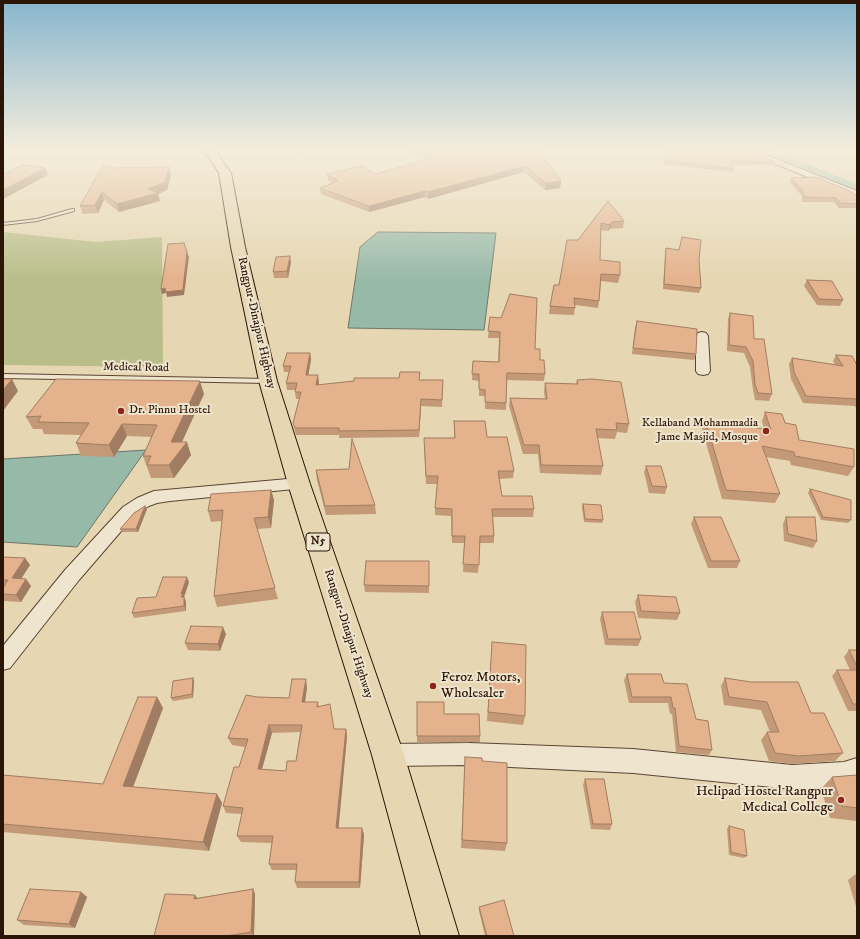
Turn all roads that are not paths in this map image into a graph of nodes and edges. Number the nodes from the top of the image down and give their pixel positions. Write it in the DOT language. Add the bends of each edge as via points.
graph roads {
  1 [pos="230,194"];
  2 [pos="72,210"];
  3 [pos="3,224"];
  4 [pos="702,336"];
  5 [pos="704,371"];
  6 [pos="3,376"];
  7 [pos="268,381"];
  8 [pos="298,484"];
  9 [pos="3,661"];
  10 [pos="388,755"];
  11 [pos="857,770"];
  12 [pos="440,936"];
  1 -- 7 [label="highway, Rangpur-Dinajpur Highway / N5" via="238,247"];
  2 -- 3 [label="lane" via="37,220"];
  4 -- 5 [label="street"];
  6 -- 7 [label="lane, Medical Road"];
  7 -- 8 [label="highway, Rangpur-Dinajpur Highway / N5"];
  8 -- 9 [label="street" via="170,495 154,497 143,502 130,511 72,575"];
  8 -- 10 [label="highway, Rangpur-Dinajpur Highway / N5"];
  10 -- 11 [label="street" via="469,754 633,761 792,777 844,774"];
  10 -- 12 [label="highway, Rangpur-Dinajpur Highway / N5"];
}
